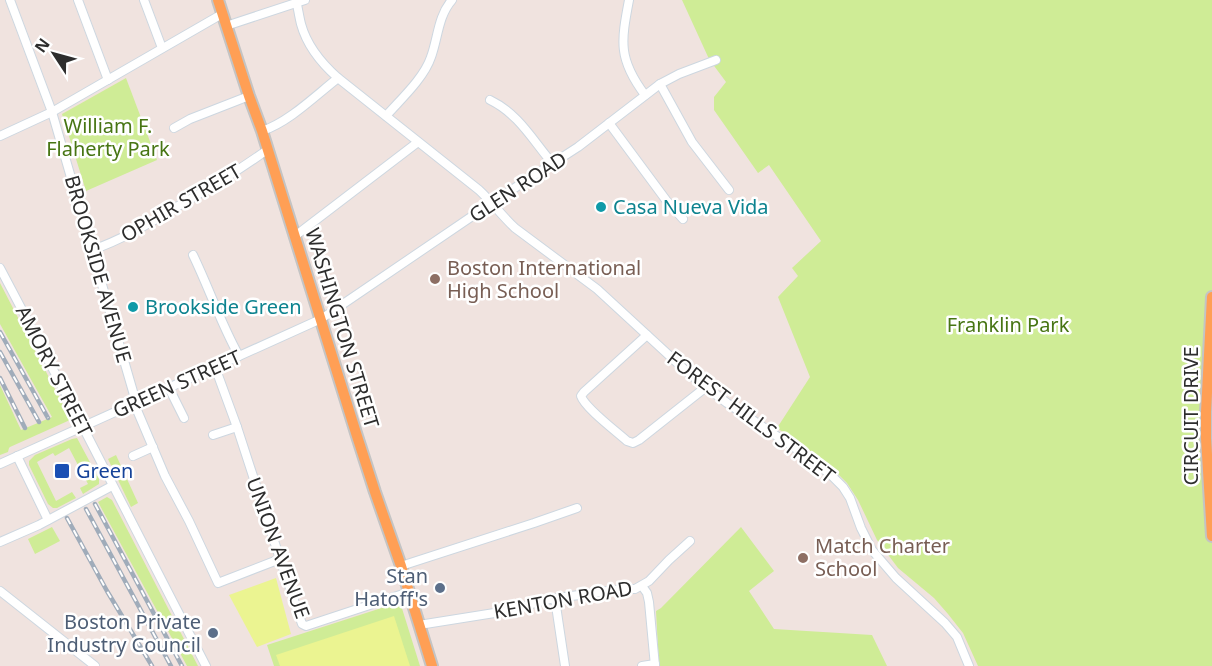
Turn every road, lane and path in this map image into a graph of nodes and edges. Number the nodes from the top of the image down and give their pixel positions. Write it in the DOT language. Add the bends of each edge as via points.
graph roads {
  1 [pos="10,0"];
  2 [pos="78,0"];
  3 [pos="144,0"];
  4 [pos="218,0"];
  5 [pos="452,0"];
  6 [pos="629,0"];
  7 [pos="299,1"];
  8 [pos="222,14"];
  9 [pos="226,26"];
  10 [pos="162,48"];
  11 [pos="716,60"];
  12 [pos="338,78"];
  13 [pos="108,80"];
  14 [pos="660,84"];
  15 [pos="645,95"];
  16 [pos="249,96"];
  17 [pos="490,100"];
  18 [pos="52,112"];
  19 [pos="386,116"];
  20 [pos="609,123"];
  21 [pos="174,128"];
  22 [pos="262,131"];
  23 [pos="0,136"];
  24 [pos="418,142"];
  25 [pos="267,150"];
  26 [pos="553,164"];
  27 [pos="729,190"];
  28 [pos="493,202"];
  29 [pos="683,219"];
  30 [pos="295,236"];
  31 [pos="92,249"];
  32 [pos="193,255"];
  33 [pos="0,268"];
  34 [pos="1212,297"];
  35 [pos="321,319"];
  36 [pos="647,335"];
  37 [pos="239,356"];
  38 [pos="215,367"];
  39 [pos="706,387"];
  40 [pos="169,388"];
  41 [pos="135,403"];
  42 [pos="184,418"];
  43 [pos="82,427"];
  44 [pos="237,427"];
  45 [pos="213,435"];
  46 [pos="153,447"];
  47 [pos="17,456"];
  48 [pos="133,456"];
  49 [pos="0,464"];
  50 [pos="112,486"];
  51 [pos="577,508"];
  52 [pos="48,520"];
  53 [pos="1212,536"];
  54 [pos="690,541"];
  55 [pos="0,542"];
  56 [pos="280,559"];
  57 [pos="401,566"];
  58 [pos="642,586"];
  59 [pos="0,591"];
  60 [pos="409,592"];
  61 [pos="555,599"];
  62 [pos="419,625"];
  63 [pos="655,665"];
  64 [pos="95,666"];
  65 [pos="206,666"];
  66 [pos="432,666"];
  67 [pos="565,666"];
  68 [pos="642,666"];
  69 [pos="969,666"];
  1 -- 18 [label="street, BROOKSIDE AVENUE"];
  2 -- 13 [label="street"];
  3 -- 10 [label="street"];
  4 -- 8 [label="main road, WASHINGTON STREET"];
  5 -- 19 [label="street" via="442,18 428,64"];
  6 -- 15 [label="street" via="625,57"];
  7 -- 9 [label="street"];
  7 -- 12 [label="street, FOREST HILLS STREET" via="301,25 310,45"];
  8 -- 9 [label="main road, WASHINGTON STREET"];
  8 -- 10 [label="street"];
  9 -- 16 [label="main road, WASHINGTON STREET"];
  10 -- 13 [label="street"];
  11 -- 14 [label="street, GLEN ROAD"];
  12 -- 19 [label="street, FOREST HILLS STREET"];
  12 -- 22 [label="street" via="289,117"];
  13 -- 18 [label="street"];
  14 -- 15 [label="street, GLEN ROAD"];
  14 -- 27 [label="street" via="693,142"];
  15 -- 20 [label="street, GLEN ROAD"];
  16 -- 21 [label="street"];
  16 -- 22 [label="main road, WASHINGTON STREET"];
  17 -- 26 [label="street" via="519,121"];
  18 -- 23 [label="street"];
  18 -- 31 [label="street, BROOKSIDE AVENUE"];
  19 -- 24 [label="street, FOREST HILLS STREET"];
  20 -- 26 [label="street, GLEN ROAD"];
  20 -- 29 [label="street"];
  22 -- 25 [label="main road, WASHINGTON STREET"];
  24 -- 28 [label="street, FOREST HILLS STREET"];
  24 -- 30 [label="street"];
  25 -- 30 [label="main road, WASHINGTON STREET"];
  25 -- 31 [label="street, OPHIR STREET" via="142,227"];
  26 -- 28 [label="street, GLEN ROAD"];
  28 -- 35 [label="street, GLEN ROAD"];
  28 -- 36 [label="street, FOREST HILLS STREET" via="515,228 597,289"];
  30 -- 35 [label="main road, WASHINGTON STREET"];
  31 -- 41 [label="street, BROOKSIDE AVENUE"];
  32 -- 37 [label="street"];
  33 -- 43 [label="street, AMORY STREET"];
  34 -- 53 [label="main road, CIRCUIT DRIVE" via="1206,438"];
  35 -- 37 [label="street, GREEN STREET"];
  35 -- 57 [label="main road, WASHINGTON STREET"];
  36 -- 39 [label="street, FOREST HILLS STREET"];
  36 -- 39 [label="street" via="581,396 627,441 639,440"];
  37 -- 38 [label="street, GREEN STREET"];
  38 -- 40 [label="street, GREEN STREET"];
  38 -- 44 [label="street, UNION AVENUE"];
  39 -- 69 [label="street, FOREST HILLS STREET" via="807,456 843,487 872,550 957,637"];
  40 -- 41 [label="street, GREEN STREET"];
  40 -- 42 [label="street"];
  41 -- 43 [label="street, GREEN STREET"];
  41 -- 46 [label="street, BROOKSIDE AVENUE"];
  43 -- 47 [label="street, GREEN STREET"];
  43 -- 50 [label="street, AMORY STREET"];
  44 -- 45 [label="street"];
  44 -- 56 [label="street, UNION AVENUE"];
  46 -- 48 [label="street"];
  46 -- 56 [label="street, BROOKSIDE AVENUE" via="218,583"];
  47 -- 49 [label="street, GREEN STREET"];
  47 -- 52 [label="street"];
  50 -- 52 [label="street"];
  50 -- 65 [label="street, AMORY STREET"];
  51 -- 57 [label="street"];
  52 -- 55 [label="street"];
  54 -- 58 [label="street, KENTON ROAD"];
  56 -- 60 [label="street, UNION AVENUE" via="298,614 306,626"];
  57 -- 60 [label="main road, WASHINGTON STREET"];
  58 -- 61 [label="street, KENTON ROAD"];
  58 -- 63 [label="street" via="649,602"];
  59 -- 64 [label="street"];
  60 -- 62 [label="main road, WASHINGTON STREET"];
  61 -- 62 [label="street, KENTON ROAD"];
  61 -- 67 [label="street"];
  62 -- 66 [label="main road, WASHINGTON STREET"];
  63 -- 68 [label="street"];
}
